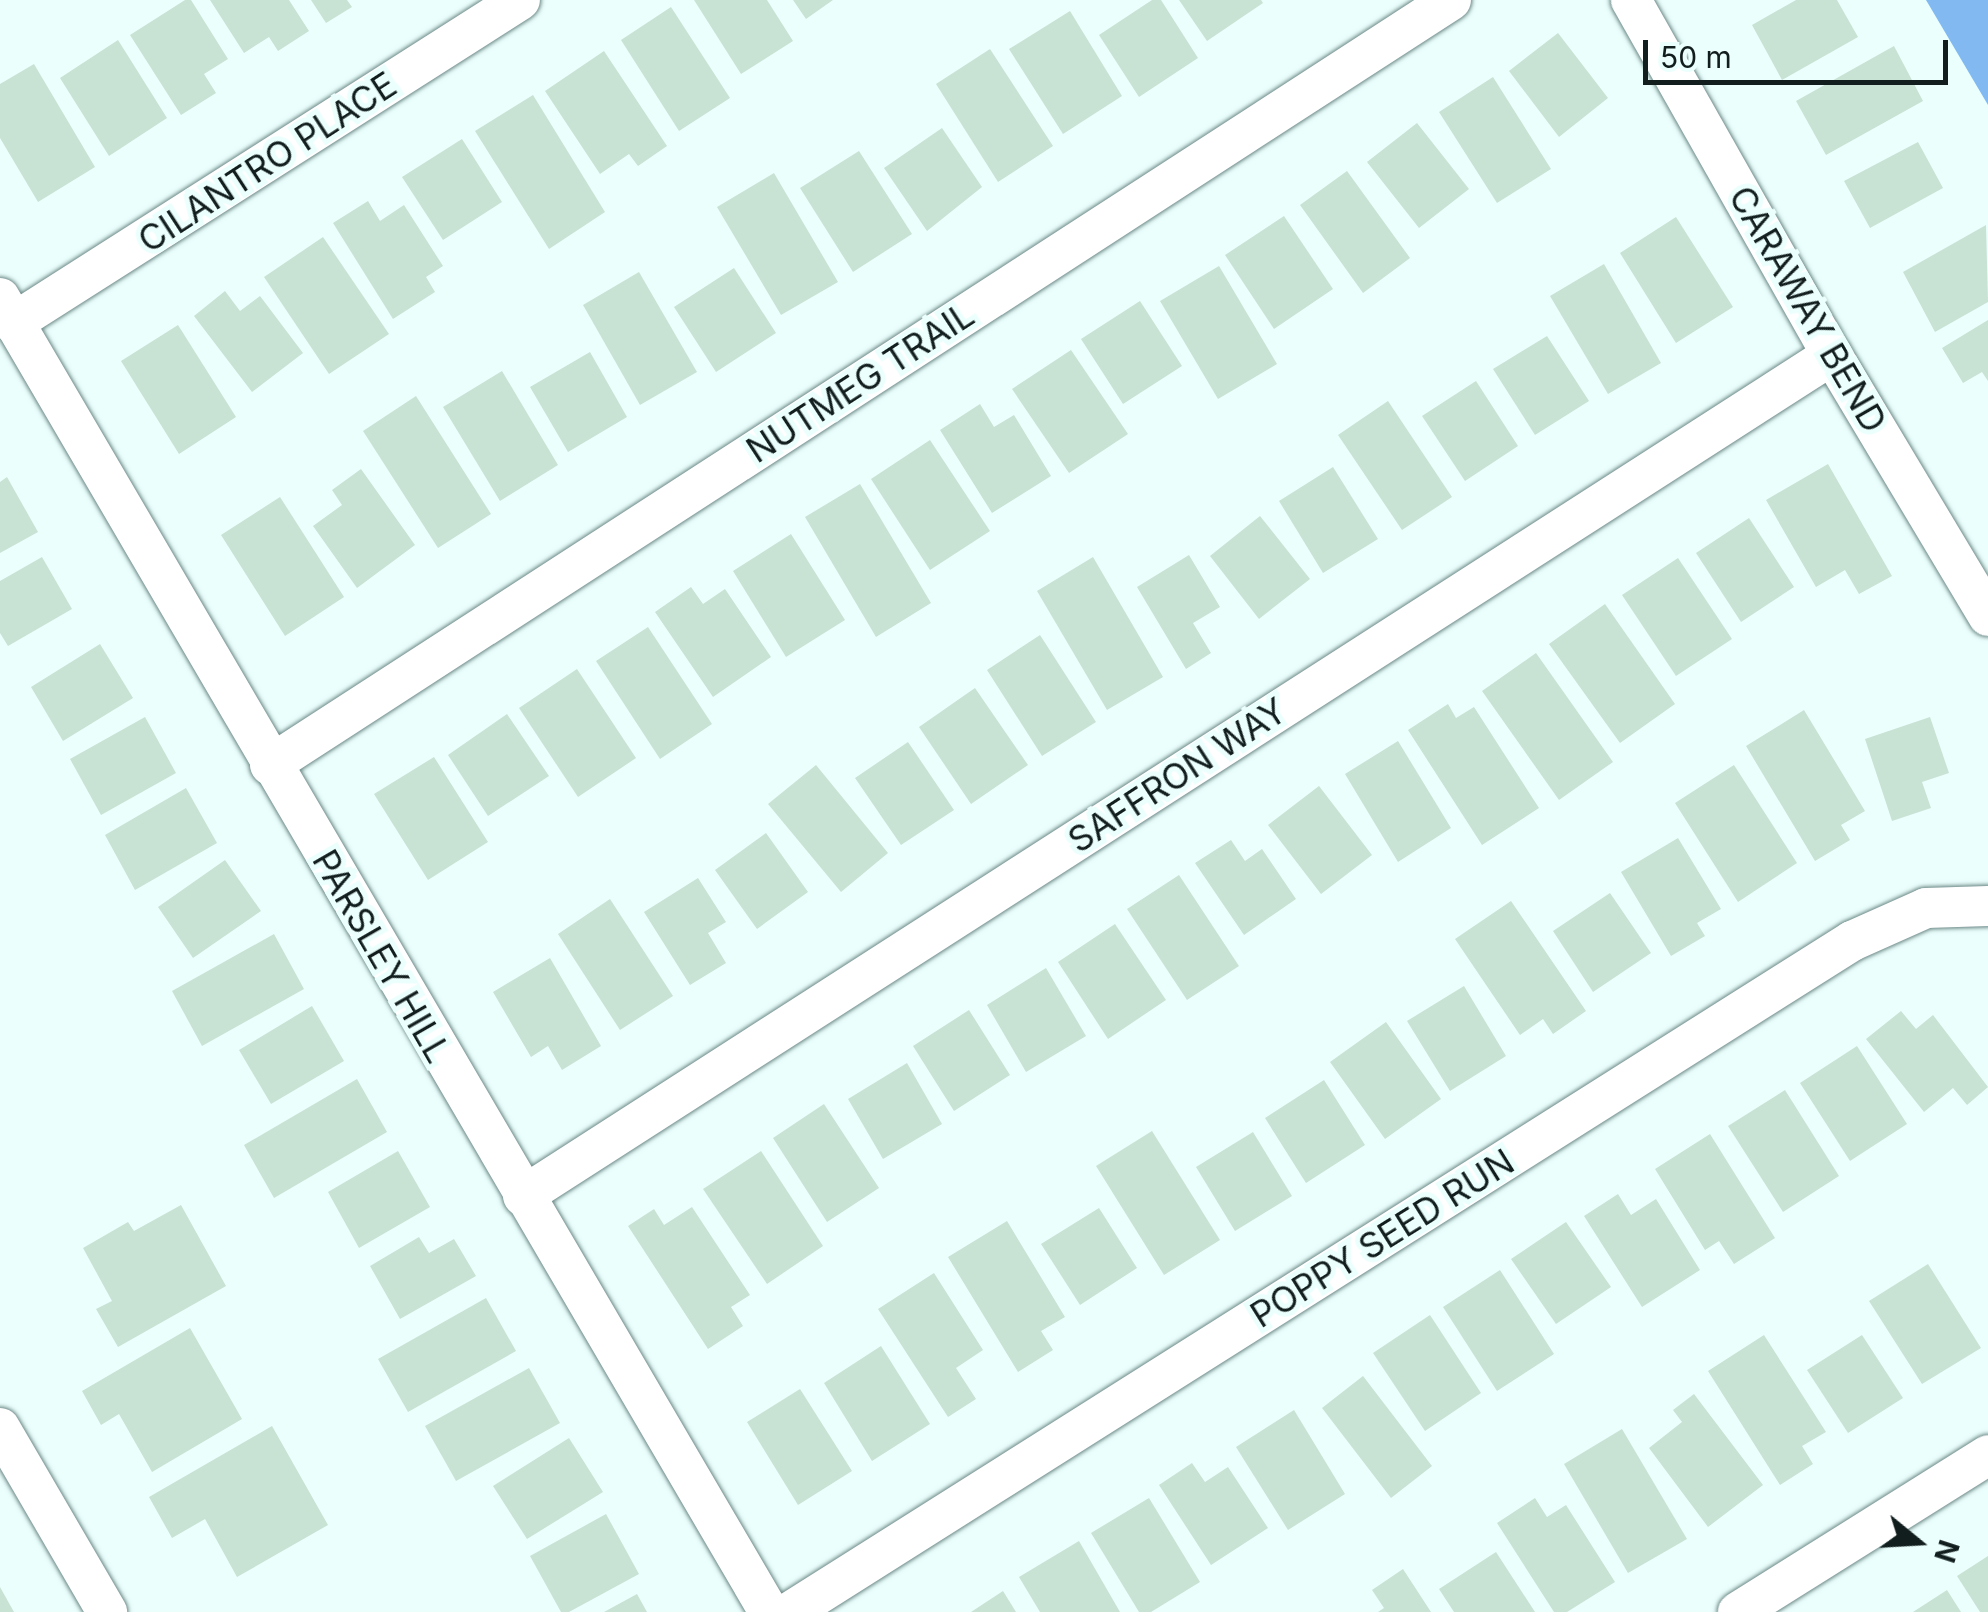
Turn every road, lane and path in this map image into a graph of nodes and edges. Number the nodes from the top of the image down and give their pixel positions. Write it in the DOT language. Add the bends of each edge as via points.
graph roads {
  1 [pos="520,0"];
  2 [pos="1452,0"];
  3 [pos="1631,0"];
  4 [pos="7,310"];
  5 [pos="1832,355"];
  6 [pos="1988,616"];
  7 [pos="270,765"];
  8 [pos="1988,906"];
  9 [pos="523,1196"];
  10 [pos="0,1428"];
  11 [pos="1988,1454"];
  12 [pos="107,1612"];
  13 [pos="769,1612"];
  14 [pos="790,1612"];
  15 [pos="1738,1612"];
  1 -- 4 [label="street, CILANTRO PLACE"];
  2 -- 7 [label="street, NUTMEG TRAIL"];
  3 -- 5 [label="street, CARAWAY BEND"];
  4 -- 7 [label="street, PARSLEY HILL"];
  5 -- 6 [label="street, CARAWAY BEND"];
  5 -- 9 [label="street, SAFFRON WAY"];
  7 -- 9 [label="street, PARSLEY HILL"];
  8 -- 14 [label="street, POPPY SEED RUN" via="1926,908 1852,941"];
  9 -- 13 [label="street, PARSLEY HILL"];
  10 -- 12 [label="street"];
  11 -- 15 [label="street"];
}
